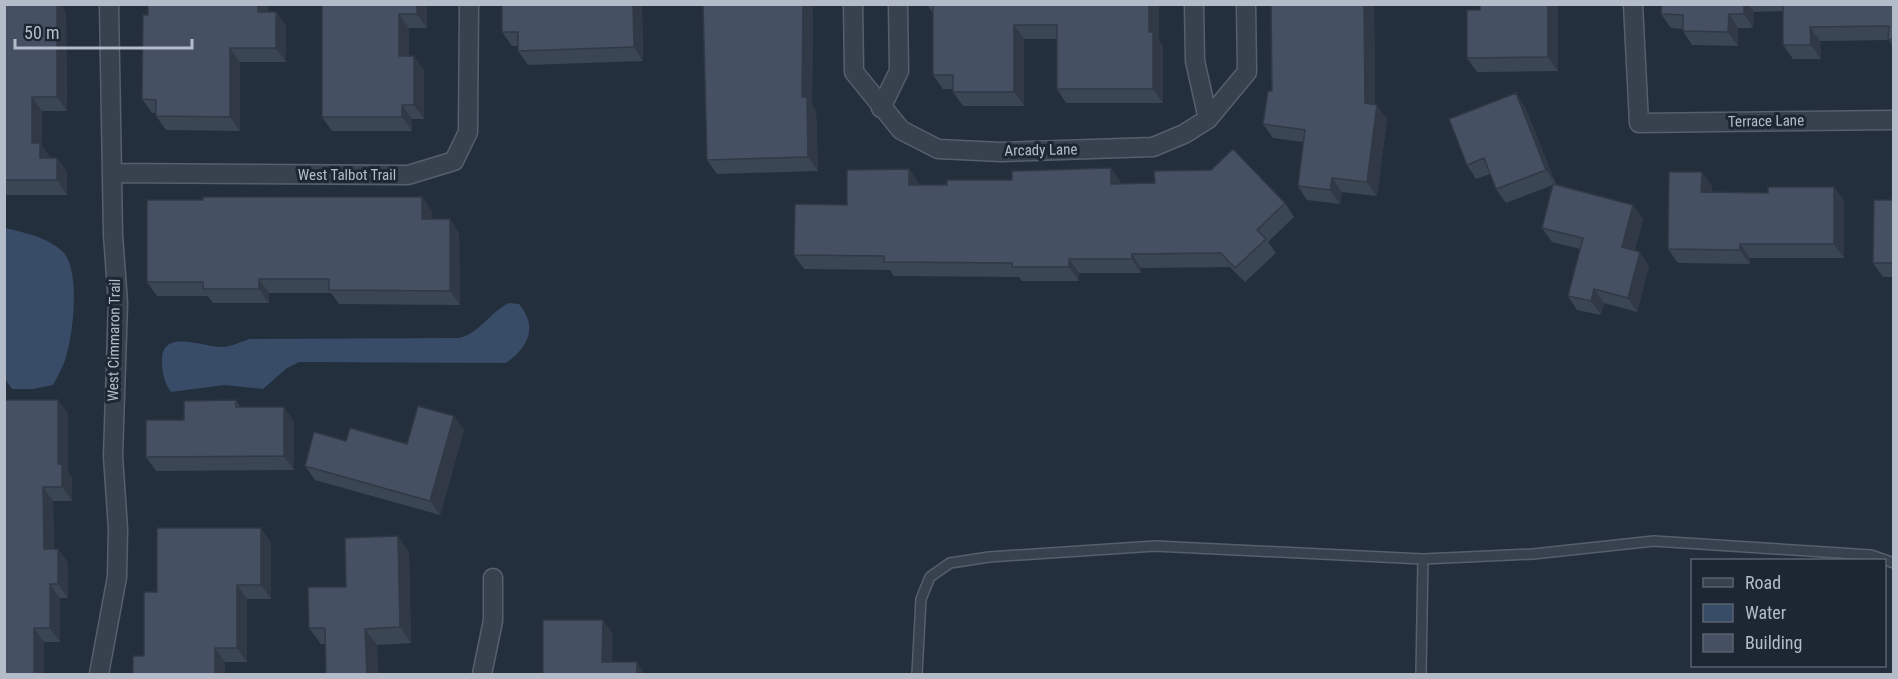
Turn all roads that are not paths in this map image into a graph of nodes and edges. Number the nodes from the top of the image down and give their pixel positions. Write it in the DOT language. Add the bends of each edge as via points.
graph roads {
  1 [pos="109,4"];
  2 [pos="469,4"];
  3 [pos="853,4"];
  4 [pos="898,4"];
  5 [pos="1194,4"];
  6 [pos="1246,4"];
  7 [pos="1633,4"];
  8 [pos="881,108"];
  9 [pos="1208,119"];
  10 [pos="1893,120"];
  11 [pos="113,173"];
  12 [pos="1423,559"];
  13 [pos="1881,559"];
  14 [pos="493,578"];
  15 [pos="99,675"];
  16 [pos="483,675"];
  17 [pos="917,675"];
  18 [pos="1421,675"];
  1 -- 11 [label="street, West Cimmaron Trail"];
  2 -- 11 [label="street, West Talbot Trail" via="468,132 454,161 408,175"];
  3 -- 8 [label="street, Arcady Lane" via="854,72"];
  4 -- 8 [label="street" via="899,71"];
  5 -- 9 [label="street" via="1195,61"];
  6 -- 9 [label="street, Arcady Lane" via="1247,72"];
  7 -- 10 [label="street, Terrace Lane" via="1639,123"];
  8 -- 9 [label="street, Arcady Lane" via="901,130 938,148 1001,152 1153,147"];
  11 -- 15 [label="street, West Cimmaron Trail" via="118,303 113,456 117,577"];
  12 -- 13 [label="lane" via="1533,554 1654,541 1871,555"];
  12 -- 17 [label="lane" via="1155,546 950,562 930,577 921,599"];
  12 -- 18 [label="lane"];
  14 -- 16 [label="street" via="493,621"];
}
